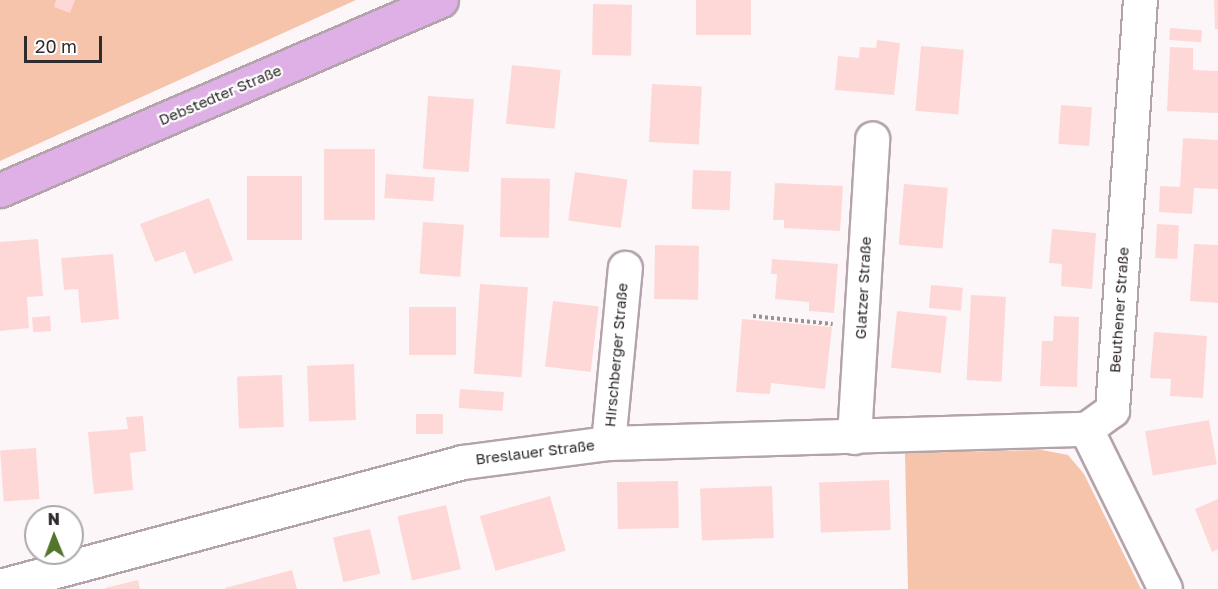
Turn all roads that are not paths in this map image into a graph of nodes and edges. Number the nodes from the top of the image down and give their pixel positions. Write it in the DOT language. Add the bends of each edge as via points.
graph roads {
  1 [pos="441,0"];
  2 [pos="1140,0"];
  3 [pos="872,139"];
  4 [pos="0,190"];
  5 [pos="624,267"];
  6 [pos="1086,429"];
  7 [pos="854,436"];
  8 [pos="608,443"];
  9 [pos="0,586"];
  10 [pos="1165,589"];
  1 -- 4 [label="main road, Debstedter Straße"];
  2 -- 6 [label="street, Beuthener Straße" via="1112,410"];
  3 -- 7 [label="street, Glatzer Straße"];
  5 -- 8 [label="street, Hirschberger Straße"];
  6 -- 7 [label="street, Breslauer Straße"];
  6 -- 10 [label="street"];
  7 -- 8 [label="street, Breslauer Straße"];
  8 -- 9 [label="street, Breslauer Straße" via="463,462"];
}
